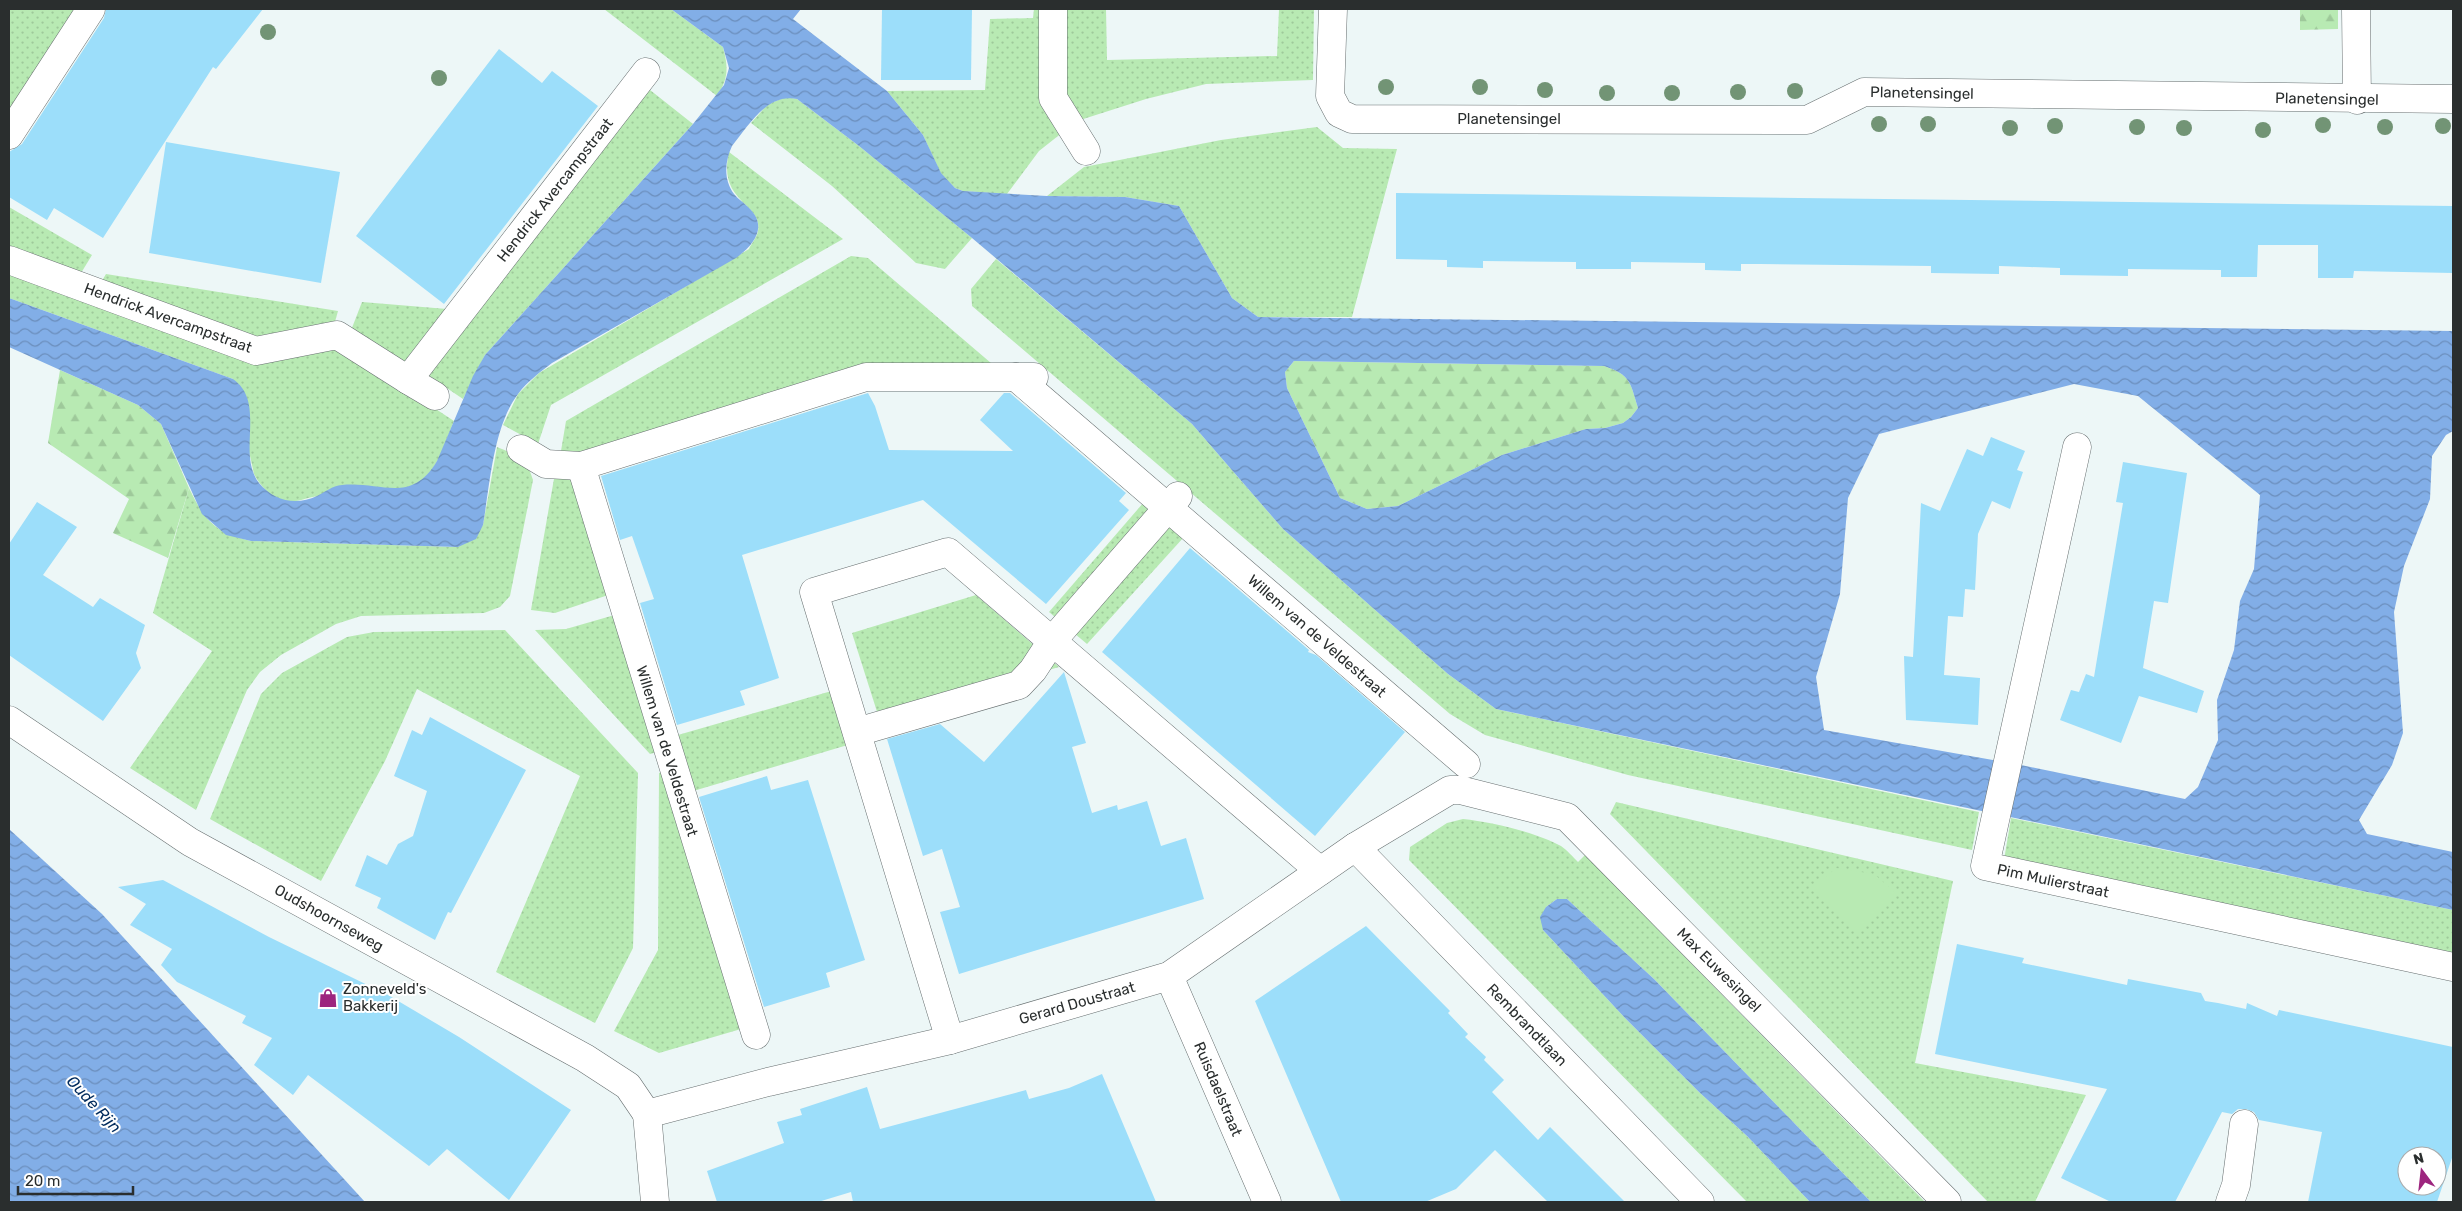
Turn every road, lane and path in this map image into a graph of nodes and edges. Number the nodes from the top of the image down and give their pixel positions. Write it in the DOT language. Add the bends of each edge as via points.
graph roads {
  1 [pos="91,9"];
  2 [pos="1053,9"];
  3 [pos="1333,9"];
  4 [pos="2356,9"];
  5 [pos="646,72"];
  6 [pos="2357,100"];
  7 [pos="2453,100"];
  8 [pos="9,136"];
  9 [pos="1086,151"];
  10 [pos="9,260"];
  11 [pos="408,380"];
  12 [pos="435,396"];
  13 [pos="2077,447"];
  14 [pos="521,449"];
  15 [pos="581,466"];
  16 [pos="1173,502"];
  17 [pos="1052,641"];
  18 [pos="9,720"];
  19 [pos="857,732"];
  20 [pos="1466,764"];
  21 [pos="1460,790"];
  22 [pos="1355,847"];
  23 [pos="1320,871"];
  24 [pos="2453,967"];
  25 [pos="1169,976"];
  26 [pos="756,1036"];
  27 [pos="950,1040"];
  28 [pos="648,1114"];
  29 [pos="2244,1124"];
  30 [pos="655,1202"];
  31 [pos="1266,1202"];
  32 [pos="1700,1202"];
  33 [pos="1947,1202"];
  34 [pos="2230,1202"];
  1 -- 8 [label="street"];
  2 -- 9 [label="street" via="1053,98"];
  3 -- 6 [label="street, Planetensingel" via="1330,96 1339,113 1352,119 1807,120 1864,92"];
  4 -- 6 [label="street"];
  5 -- 11 [label="street, Hendrick Avercampstraat"];
  6 -- 7 [label="street, Planetensingel"];
  10 -- 11 [label="street, Hendrick Avercampstraat" via="256,351 337,336"];
  11 -- 12 [label="street, Hendrick Avercampstraat"];
  13 -- 24 [label="street, Pim Mulierstraat" via="1984,866"];
  14 -- 15 [label="street, Willem van de Veldestraat" via="546,464"];
  15 -- 16 [label="street, Willem van de Veldestraat" via="866,377 1027,377"];
  15 -- 26 [label="street, Willem van de Veldestraat"];
  16 -- 17 [label="street"];
  16 -- 20 [label="street, Willem van de Veldestraat"];
  17 -- 19 [label="street" via="1019,685"];
  17 -- 19 [label="street" via="948,552 814,592"];
  17 -- 23 [label="street"];
  18 -- 28 [label="street, Oudshoornseweg" via="190,842 585,1058 628,1086"];
  19 -- 27 [label="street"];
  21 -- 22 [label="street, Gerard Doustraat" via="1450,790"];
  21 -- 33 [label="street, Max Euwesingel" via="1567,817"];
  22 -- 23 [label="street, Gerard Doustraat"];
  22 -- 32 [label="street, Rembrandtlaan"];
  23 -- 25 [label="street, Gerard Doustraat"];
  25 -- 27 [label="street, Gerard Doustraat"];
  25 -- 31 [label="street, Ruisdaelstraat"];
  27 -- 28 [label="street, Gerard Doustraat" via="768,1082"];
  28 -- 30 [label="street"];
  29 -- 34 [label="street" via="2236,1185"];
}
